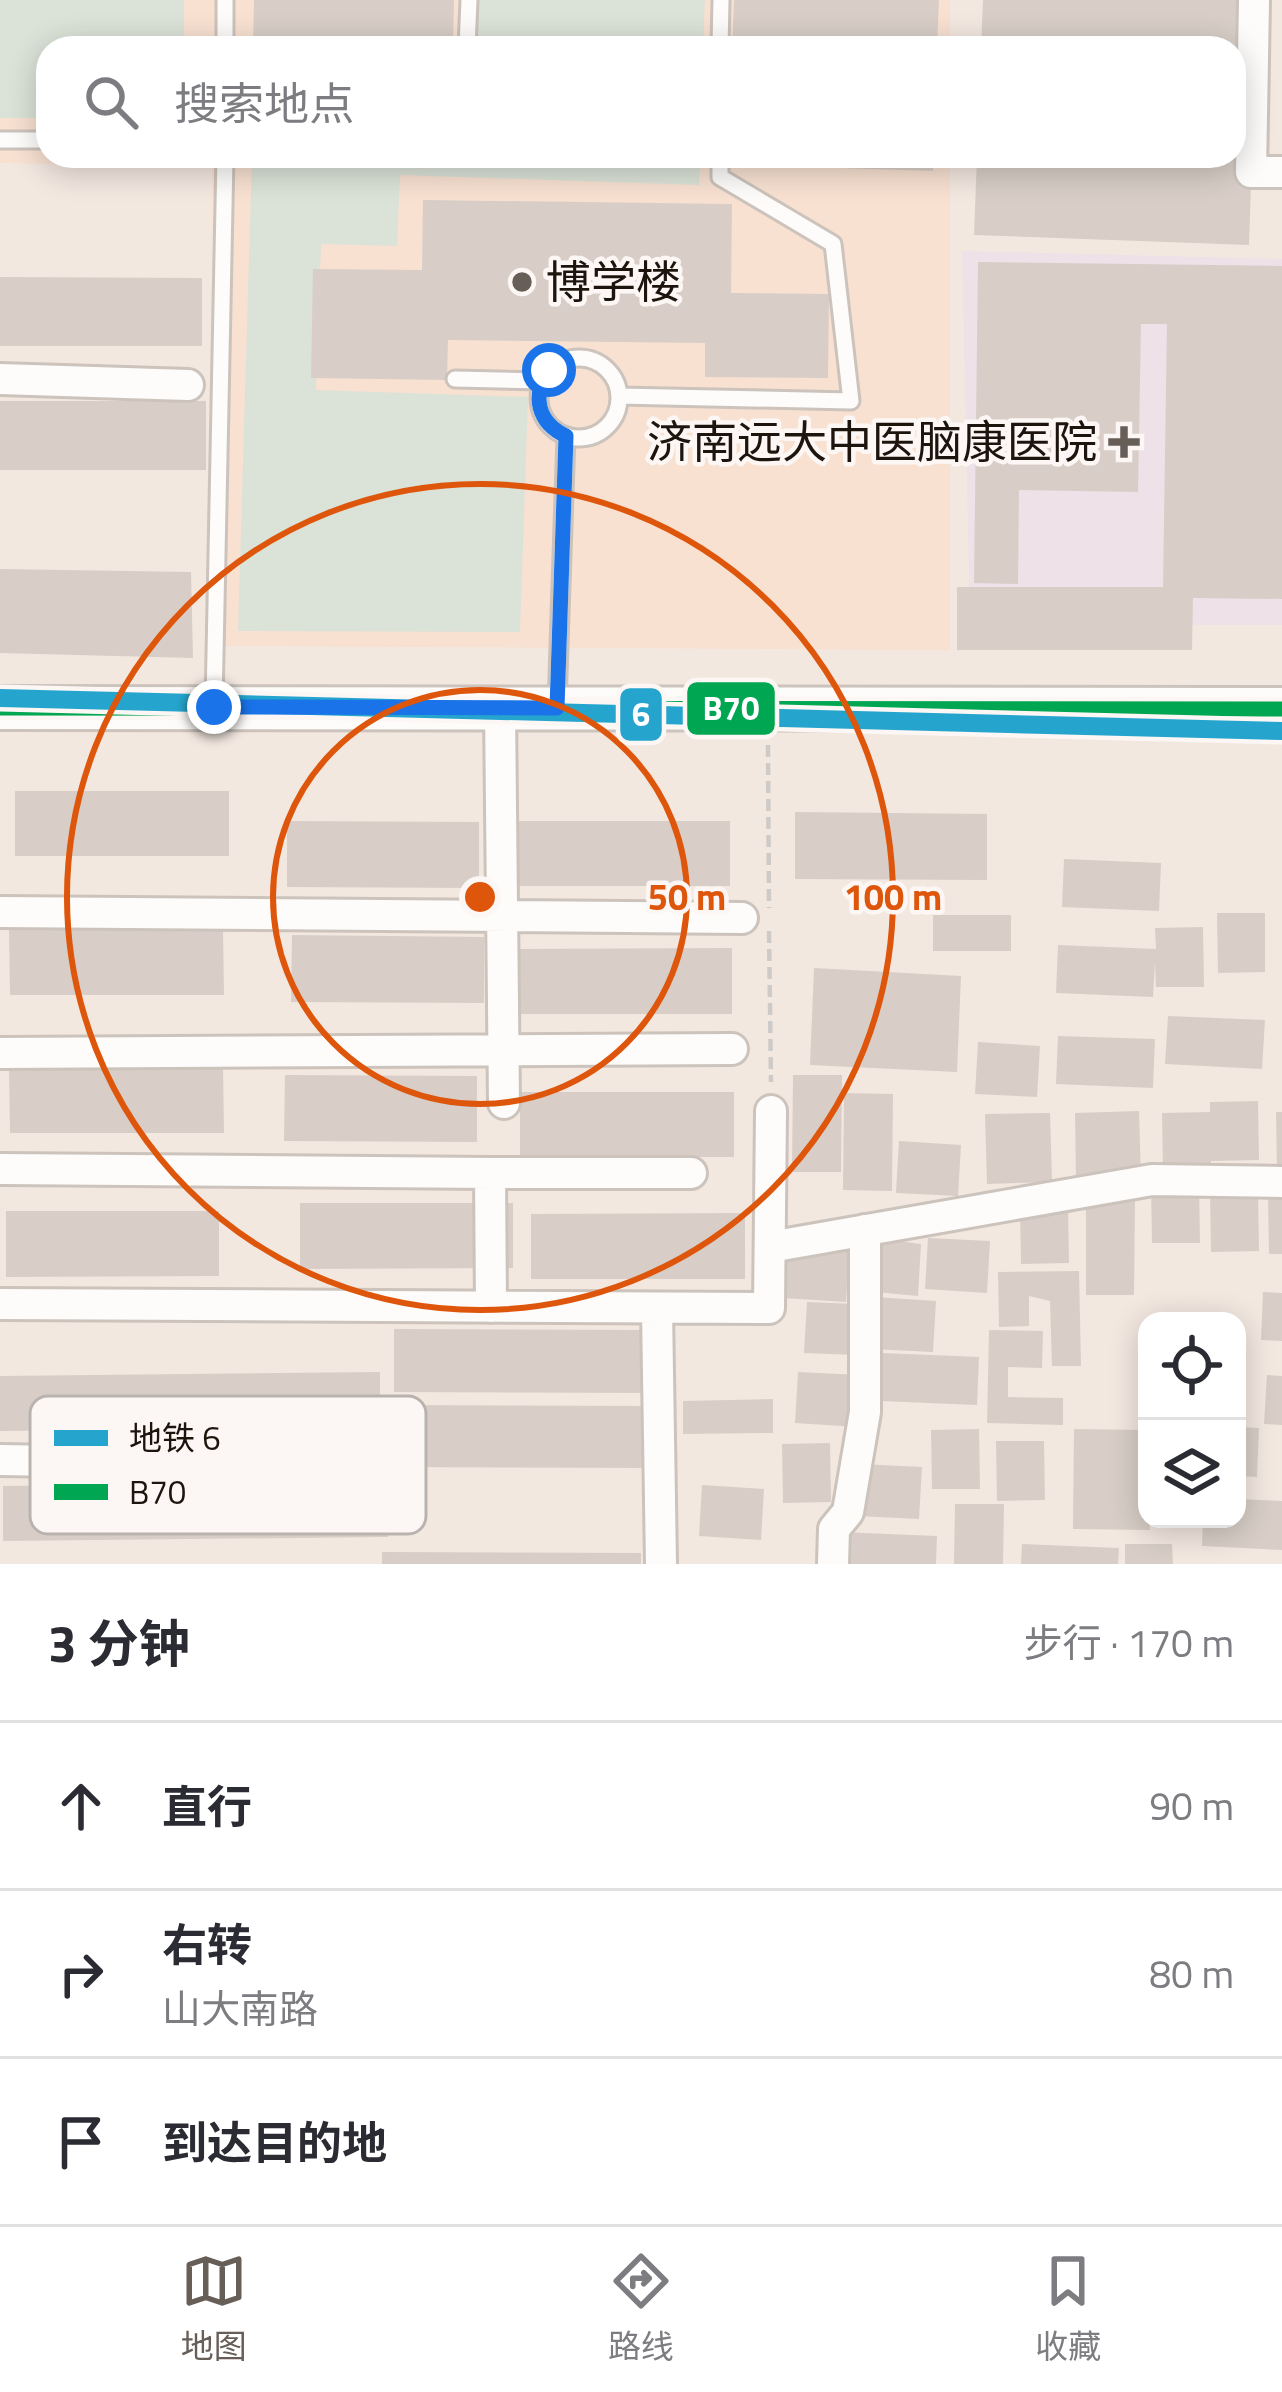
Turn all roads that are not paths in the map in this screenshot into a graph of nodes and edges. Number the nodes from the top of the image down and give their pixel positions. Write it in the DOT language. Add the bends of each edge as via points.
graph roads {
  1 [pos="225,0"];
  2 [pos="469,0"];
  3 [pos="721,0"];
  4 [pos="1253,0"];
  5 [pos="225,36"];
  6 [pos="468,36"];
  7 [pos="720,36"];
  8 [pos="0,140"];
  9 [pos="36,140"];
  10 [pos="225,168"];
  11 [pos="720,168"];
  12 [pos="1282,172"];
  13 [pos="455,379"];
  14 [pos="0,380"];
  15 [pos="541,381"];
  16 [pos="188,385"];
  17 [pos="619,396"];
  18 [pos="566,436"];
  19 [pos="214,707"];
  20 [pos="0,708"];
  21 [pos="500,708"];
  22 [pos="557,708"];
  23 [pos="1282,709"];
  24 [pos="0,912"];
  25 [pos="742,918"];
  26 [pos="502,920"];
  27 [pos="732,1049"];
  28 [pos="503,1052"];
  29 [pos="0,1053"];
  30 [pos="504,1102"];
  31 [pos="771,1111"];
  32 [pos="0,1169"];
  33 [pos="490,1173"];
  34 [pos="691,1173"];
  35 [pos="1282,1182"];
  36 [pos="865,1230"];
  37 [pos="770,1247"];
  38 [pos="0,1304"];
  39 [pos="491,1306"];
  40 [pos="657,1309"];
  41 [pos="0,1460"];
  42 [pos="30,1460"];
  43 [pos="661,1564"];
  44 [pos="833,1564"];
  1 -- 5 [label="lane"];
  2 -- 6 [label="lane"];
  3 -- 7 [label="lane"];
  4 -- 12 [label="street" via="1251,172"];
  8 -- 9 [label="lane"];
  10 -- 19 [label="lane"];
  11 -- 17 [label="lane" via="720,177 833,244 851,401"];
  13 -- 15 [label="lane"];
  14 -- 16 [label="street"];
  15 -- 17 [label="lane" via="560,362 586,358 610,371"];
  15 -- 18 [label="lane" via="545,420"];
  17 -- 18 [label="lane" via="603,430"];
  18 -- 22 [label="lane"];
  19 -- 20 [label="main road"];
  19 -- 21 [label="main road"];
  21 -- 22 [label="main road"];
  21 -- 26 [label="street"];
  22 -- 23 [label="main road"];
  24 -- 26 [label="street"];
  25 -- 26 [label="street"];
  26 -- 28 [label="street"];
  27 -- 28 [label="street"];
  28 -- 29 [label="street"];
  28 -- 30 [label="street"];
  31 -- 37 [label="street"];
  32 -- 33 [label="street"];
  33 -- 34 [label="street"];
  33 -- 39 [label="street"];
  35 -- 36 [label="street" via="1152,1180"];
  36 -- 37 [label="street"];
  36 -- 44 [label="street" via="865,1412 848,1512 834,1529"];
  37 -- 40 [label="street" via="769,1308"];
  38 -- 39 [label="street"];
  39 -- 40 [label="street"];
  40 -- 43 [label="street"];
  41 -- 42 [label="street"];
}
